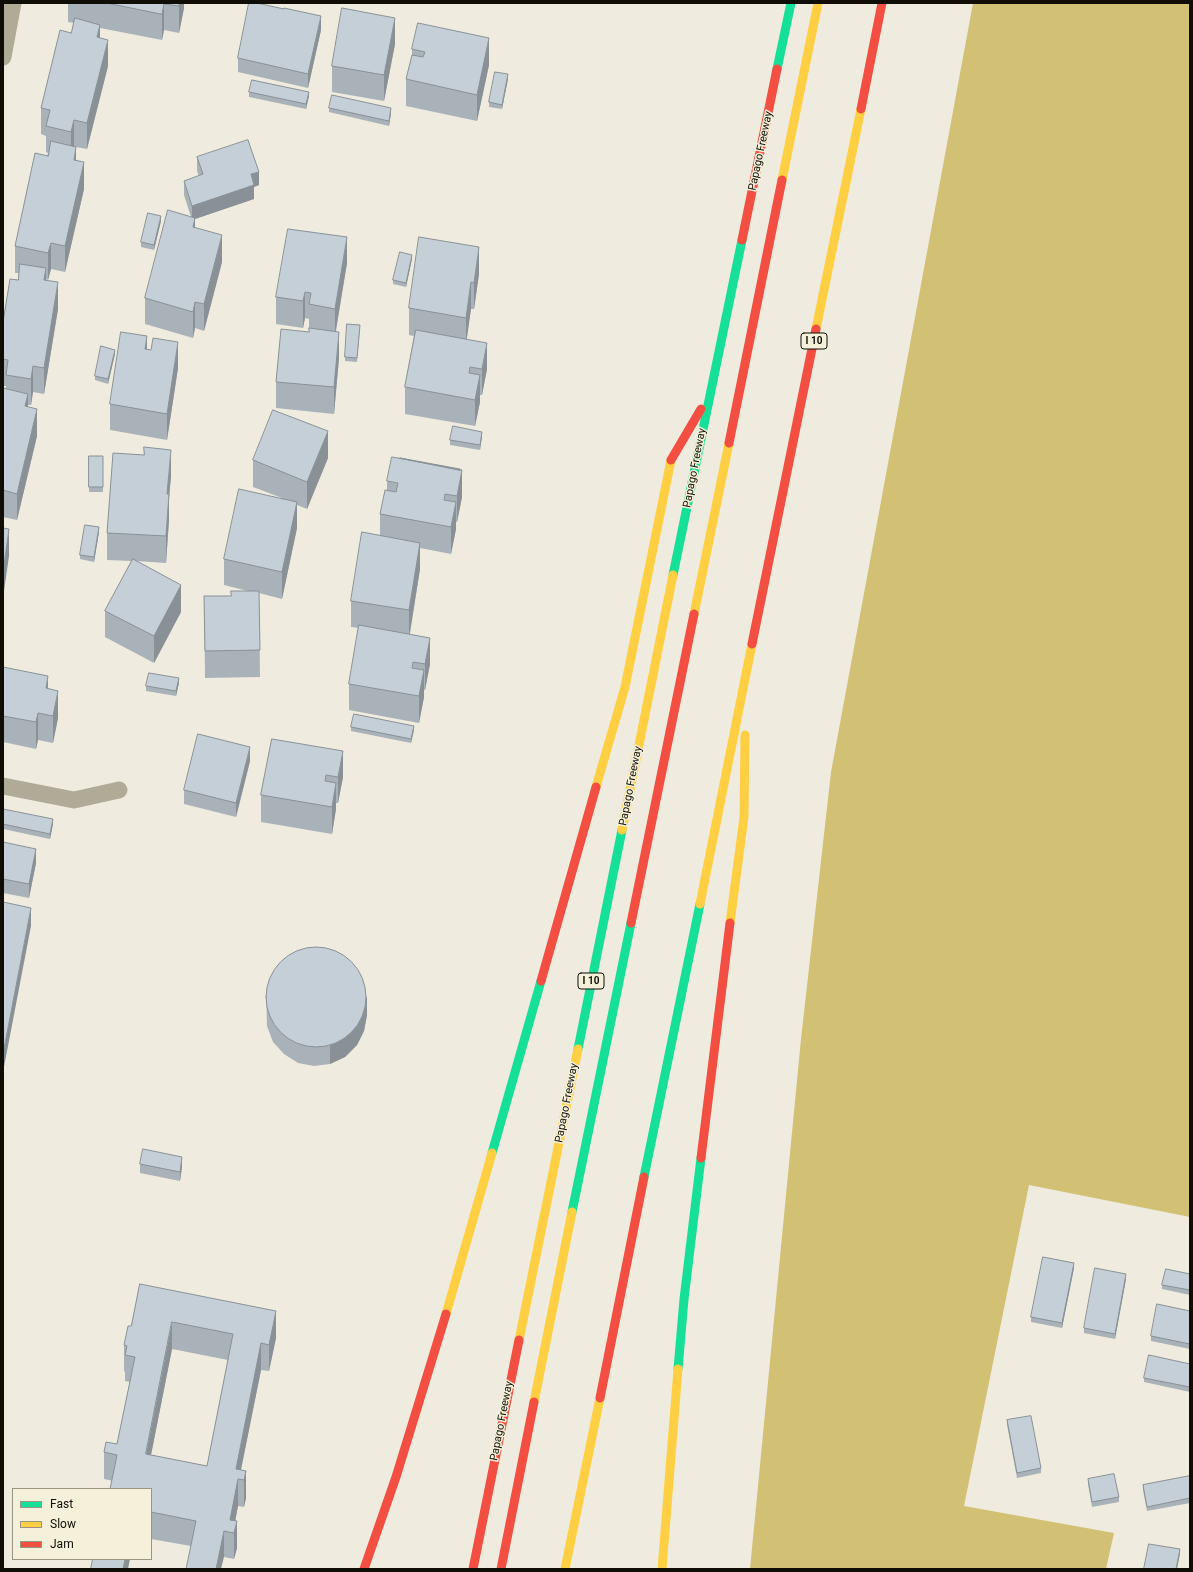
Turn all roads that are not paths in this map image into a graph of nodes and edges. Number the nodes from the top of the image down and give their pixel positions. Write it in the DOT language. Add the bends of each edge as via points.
graph roads {
  1 [pos="13,3"];
  2 [pos="791,3"];
  3 [pos="818,3"];
  4 [pos="882,3"];
  5 [pos="3,57"];
  6 [pos="710,393"];
  7 [pos="746,680"];
  8 [pos="3,786"];
  9 [pos="119,790"];
  10 [pos="364,1569"];
  11 [pos="473,1569"];
  12 [pos="501,1569"];
  13 [pos="565,1569"];
  14 [pos="662,1569"];
  1 -- 5 [label="street"];
  2 -- 6 [label="highway, Papago Freeway / I 10"];
  3 -- 12 [label="highway"];
  4 -- 7 [label="highway, I 10"];
  6 -- 10 [label="highway" via="670,462 625,687 444,1320 396,1477"];
  6 -- 11 [label="highway, Papago Freeway / I 10"];
  7 -- 13 [label="highway, I 10"];
  7 -- 14 [label="highway" via="744,817 728,928 684,1299"];
  8 -- 9 [label="street" via="74,800"];
}
